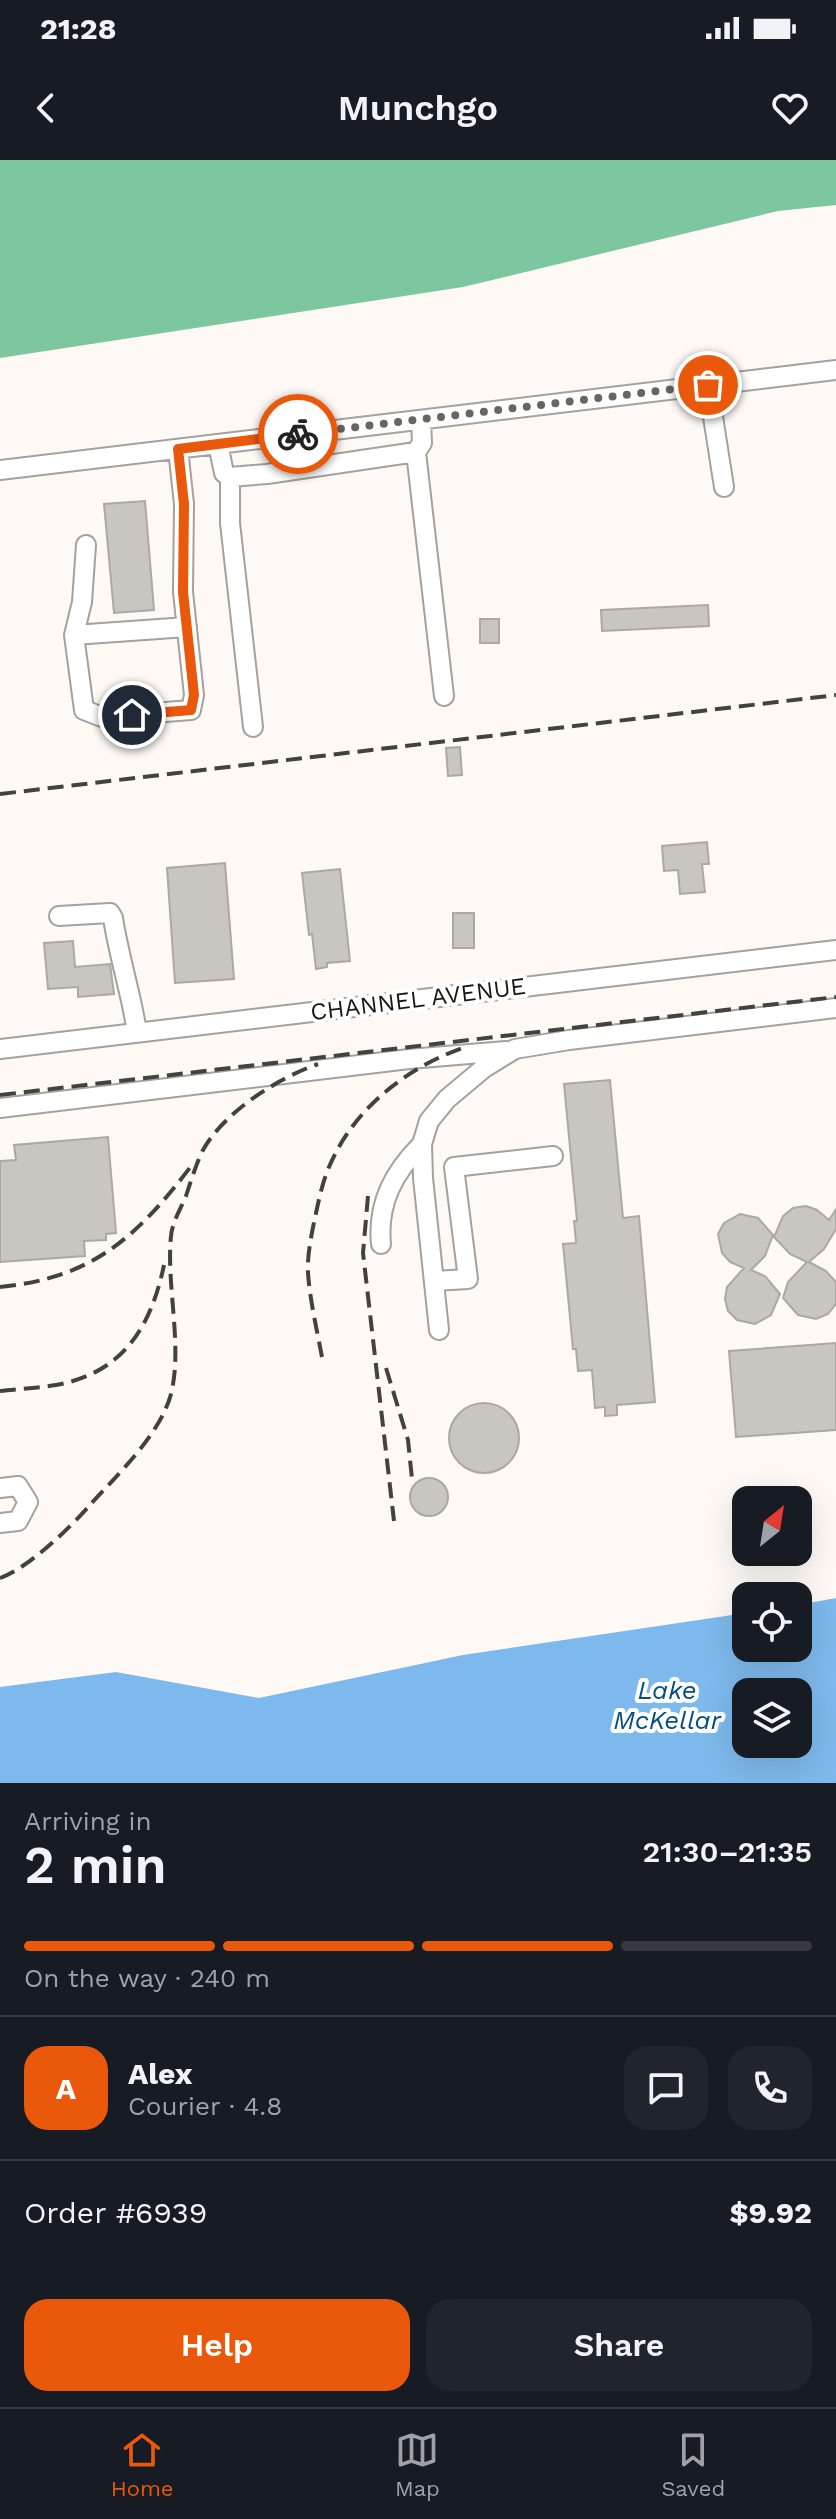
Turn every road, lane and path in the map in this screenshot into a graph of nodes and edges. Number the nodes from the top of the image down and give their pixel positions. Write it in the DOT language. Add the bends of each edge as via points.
graph roads {
  1 [pos="836,370"];
  2 [pos="708,385"];
  3 [pos="421,420"];
  4 [pos="218,444"];
  5 [pos="178,449"];
  6 [pos="416,452"];
  7 [pos="0,470"];
  8 [pos="230,477"];
  9 [pos="724,487"];
  10 [pos="86,545"];
  11 [pos="187,627"];
  12 [pos="74,635"];
  13 [pos="444,696"];
  14 [pos="253,727"];
  15 [pos="59,916"];
  16 [pos="836,950"];
  17 [pos="836,1008"];
  18 [pos="137,1032"];
  19 [pos="0,1049"];
  20 [pos="515,1049"];
  21 [pos="0,1108"];
  22 [pos="422,1144"];
  23 [pos="553,1156"];
  24 [pos="381,1244"];
  25 [pos="434,1281"];
  26 [pos="439,1330"];
  27 [pos="0,1488"];
  28 [pos="0,1523"];
  1 -- 2 [label="street"];
  2 -- 3 [label="street"];
  2 -- 9 [label="street"];
  3 -- 4 [label="street"];
  3 -- 6 [label="street" via="422,443"];
  4 -- 5 [label="street"];
  4 -- 8 [label="street" via="224,473"];
  5 -- 7 [label="street"];
  5 -- 11 [label="street"];
  6 -- 8 [label="street"];
  6 -- 13 [label="street"];
  8 -- 14 [label="street" via="230,523"];
  10 -- 12 [label="street"];
  11 -- 12 [label="street"];
  11 -- 12 [label="street" via="191,710 102,717 84,710"];
  15 -- 18 [label="street" via="110,913"];
  16 -- 18 [label="street, CHANNEL AVENUE"];
  17 -- 20 [label="street"];
  18 -- 19 [label="street, CHANNEL AVENUE"];
  20 -- 21 [label="street"];
  20 -- 22 [label="street" via="447,1099 429,1121"];
  22 -- 24 [label="street" via="389,1190 379,1223"];
  22 -- 25 [label="street"];
  23 -- 25 [label="street" via="454,1167 468,1279"];
  25 -- 26 [label="street"];
  27 -- 28 [label="street" via="18,1486 28,1502 18,1521"];
}
